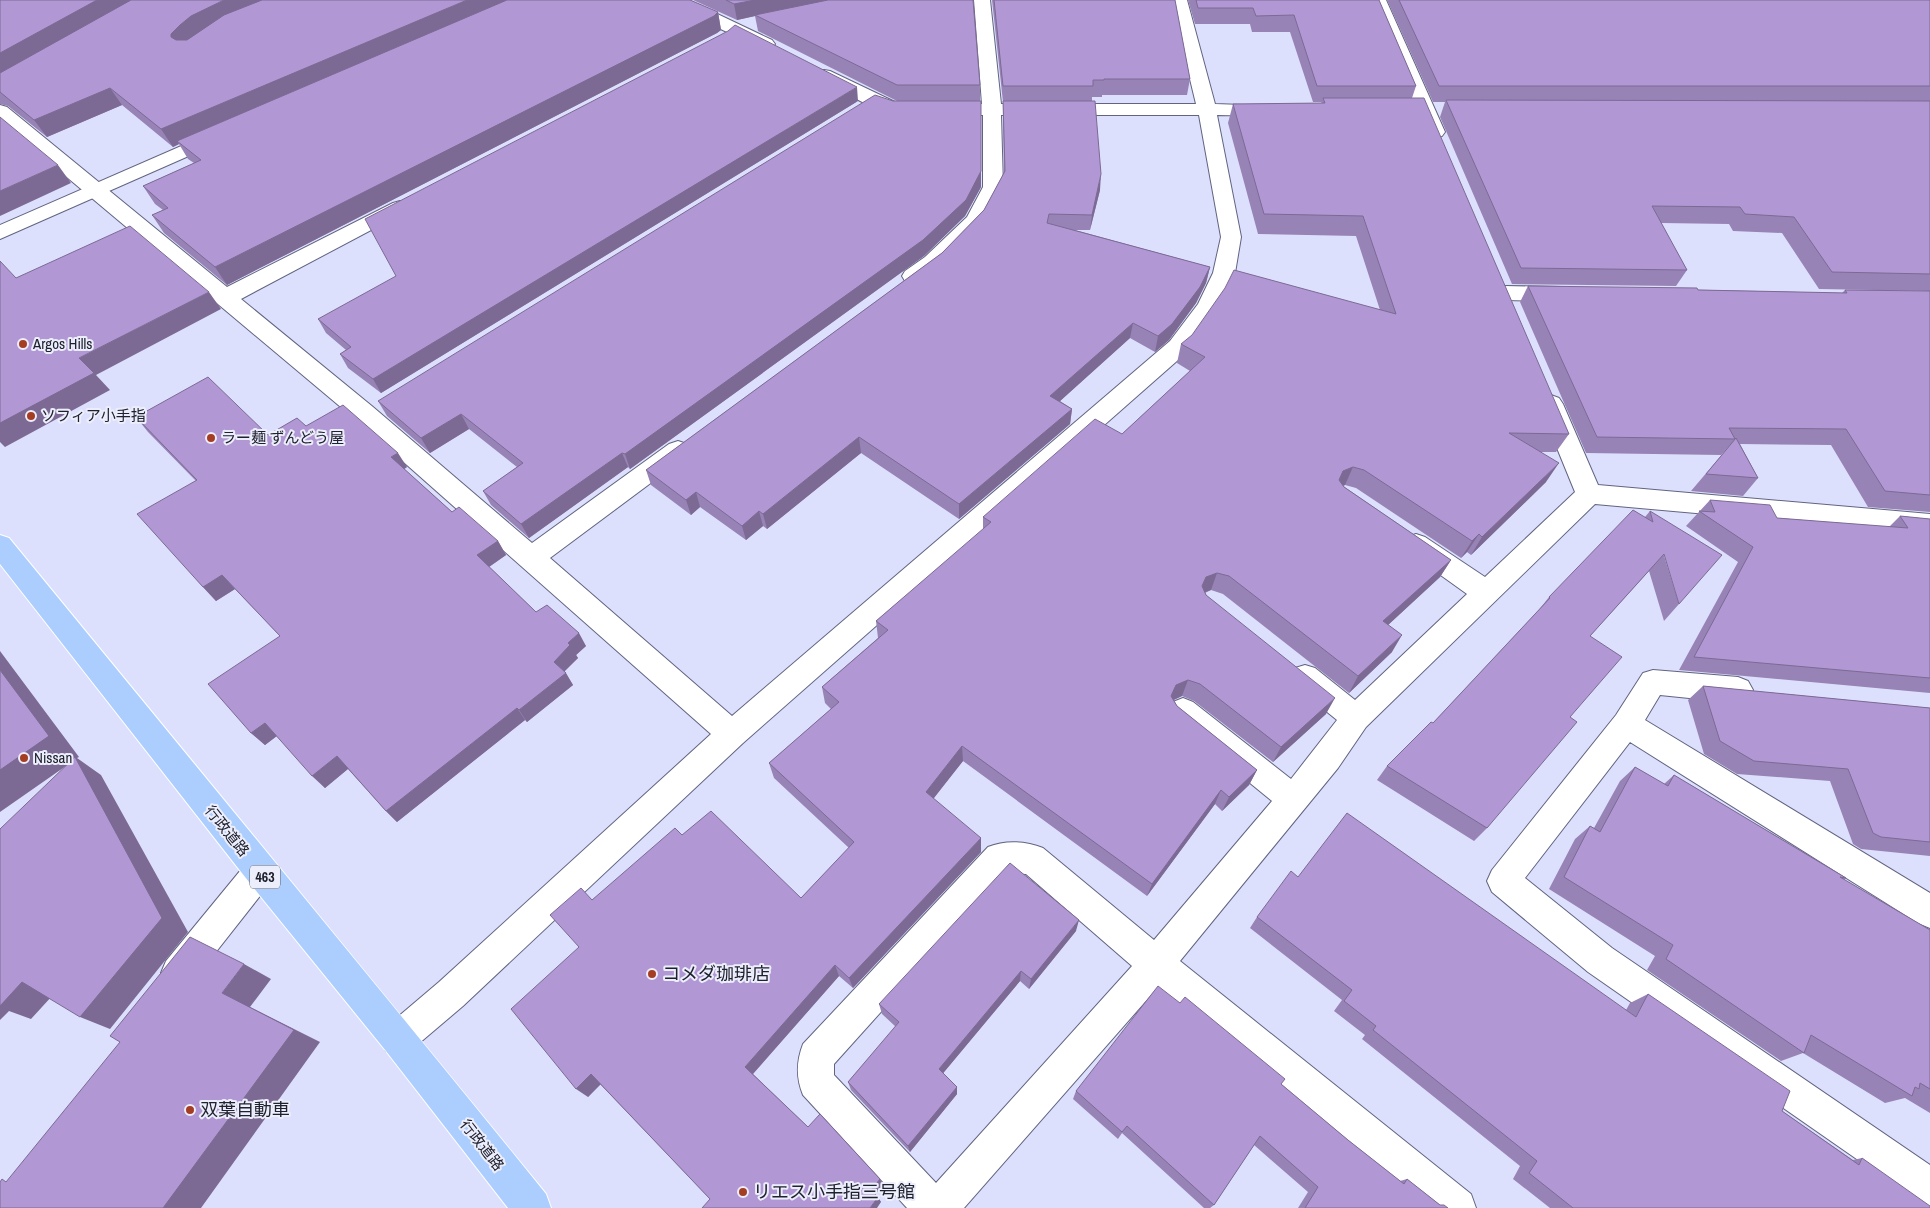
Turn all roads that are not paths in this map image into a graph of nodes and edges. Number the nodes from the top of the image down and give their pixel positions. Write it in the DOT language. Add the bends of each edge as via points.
graph roads {
  1 [pos="675,0"];
  2 [pos="982,0"];
  3 [pos="1179,0"];
  4 [pos="1378,0"];
  5 [pos="762,22"];
  6 [pos="735,28"];
  7 [pos="716,43"];
  8 [pos="779,51"];
  9 [pos="805,65"];
  10 [pos="992,110"];
  11 [pos="1207,110"];
  12 [pos="1286,110"];
  13 [pos="0,111"];
  14 [pos="230,131"];
  15 [pos="1444,153"];
  16 [pos="93,190"];
  17 [pos="419,198"];
  18 [pos="0,233"];
  19 [pos="1493,267"];
  20 [pos="893,291"];
  21 [pos="1505,293"];
  22 [pos="1584,294"];
  23 [pos="226,297"];
  24 [pos="1516,320"];
  25 [pos="1542,382"];
  26 [pos="692,440"];
  27 [pos="1589,494"];
  28 [pos="1930,524"];
  29 [pos="1396,531"];
  30 [pos="0,545"];
  31 [pos="531,558"];
  32 [pos="1487,593"];
  33 [pos="1288,664"];
  34 [pos="1762,692"];
  35 [pos="1183,711"];
  36 [pos="1356,718"];
  37 [pos="1626,724"];
  38 [pos="732,734"];
  39 [pos="1293,799"];
  40 [pos="260,871"];
  41 [pos="1930,912"];
  42 [pos="1156,964"];
  43 [pos="160,997"];
  44 [pos="398,1039"];
  45 [pos="1930,1188"];
  46 [pos="532,1208"];
  47 [pos="934,1208"];
  48 [pos="939,1208"];
  49 [pos="1457,1208"];
  1 -- 6 [label="street"];
  2 -- 10 [label="street"];
  3 -- 11 [label="street"];
  4 -- 15 [label="street"];
  5 -- 6 [label="street"];
  6 -- 7 [label="street"];
  6 -- 8 [label="street"];
  9 -- 10 [label="street" via="866,107"];
  10 -- 11 [label="street"];
  10 -- 20 [label="street" via="994,187 975,220 933,262"];
  11 -- 12 [label="street"];
  11 -- 38 [label="street" via="1231,237 1224,272 1208,306 1178,347"];
  13 -- 16 [label="street"];
  14 -- 16 [label="street"];
  16 -- 18 [label="street"];
  16 -- 23 [label="street"];
  17 -- 23 [label="street"];
  19 -- 21 [label="street"];
  21 -- 22 [label="street"];
  21 -- 24 [label="street"];
  23 -- 31 [label="street" via="375,410"];
  25 -- 27 [label="street"];
  26 -- 31 [label="street"];
  27 -- 28 [label="street"];
  27 -- 32 [label="street"];
  29 -- 32 [label="street"];
  30 -- 40 [label="highway, 行政道路 / 463"];
  31 -- 38 [label="street"];
  32 -- 36 [label="street"];
  33 -- 36 [label="street"];
  34 -- 37 [label="street" via="1653,682"];
  35 -- 39 [label="street"];
  36 -- 39 [label="street"];
  37 -- 41 [label="street"];
  37 -- 45 [label="street" via="1503,881 1600,960"];
  38 -- 44 [label="street" via="451,994"];
  39 -- 42 [label="street"];
  40 -- 43 [label="street"];
  40 -- 44 [label="highway, 行政道路 / 463"];
  42 -- 47 [label="street" via="1032,859 999,858 816,1057 816,1082"];
  42 -- 48 [label="street"];
  42 -- 49 [label="street"];
  44 -- 46 [label="highway, 行政道路 / 463"];
}
